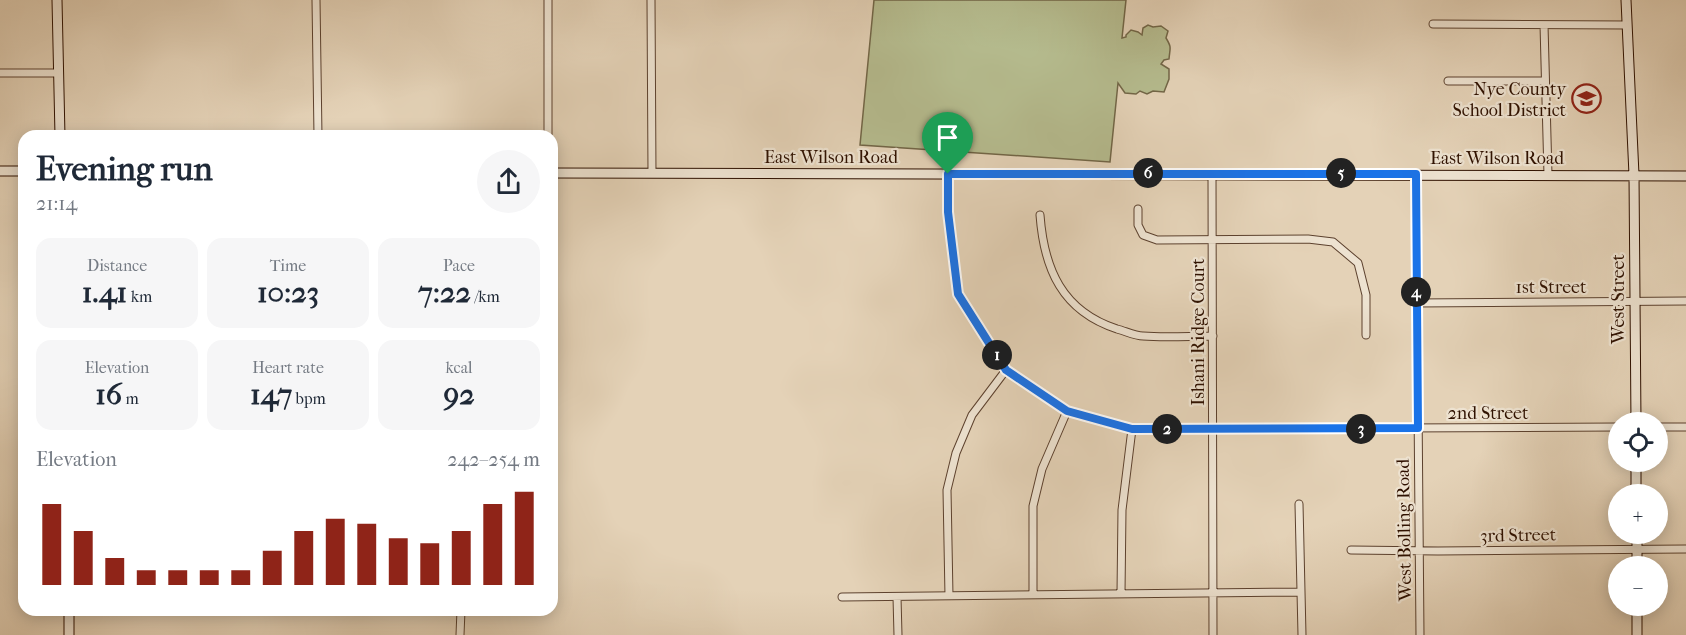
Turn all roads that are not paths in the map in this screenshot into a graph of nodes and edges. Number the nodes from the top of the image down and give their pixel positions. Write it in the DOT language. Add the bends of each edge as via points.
graph roads {
  1 [pos="57,0"];
  2 [pos="316,0"];
  3 [pos="548,0"];
  4 [pos="651,0"];
  5 [pos="1626,0"];
  6 [pos="1433,24"];
  7 [pos="1544,25"];
  8 [pos="1627,25"];
  9 [pos="0,73"];
  10 [pos="58,73"];
  11 [pos="1448,81"];
  12 [pos="1545,81"];
  13 [pos="60,130"];
  14 [pos="318,130"];
  15 [pos="548,130"];
  16 [pos="0,171"];
  17 [pos="18,171"];
  18 [pos="558,173"];
  19 [pos="652,173"];
  20 [pos="948,174"];
  21 [pos="1212,174"];
  22 [pos="1416,174"];
  23 [pos="1548,174"];
  24 [pos="1634,175"];
  25 [pos="1686,176"];
  26 [pos="1138,209"];
  27 [pos="1040,215"];
  28 [pos="1212,241"];
  29 [pos="1686,301"];
  30 [pos="1635,302"];
  31 [pos="1416,303"];
  32 [pos="1366,335"];
  33 [pos="1213,336"];
  34 [pos="1006,370"];
  35 [pos="1067,411"];
  36 [pos="1636,412"];
  37 [pos="1608,427"];
  38 [pos="1668,427"];
  39 [pos="1686,427"];
  40 [pos="1418,428"];
  41 [pos="1132,429"];
  42 [pos="1213,430"];
  43 [pos="1299,504"];
  44 [pos="1637,544"];
  45 [pos="1637,549"];
  46 [pos="1686,549"];
  47 [pos="1351,550"];
  48 [pos="1420,551"];
  49 [pos="1637,556"];
  50 [pos="1213,592"];
  51 [pos="1301,592"];
  52 [pos="1121,593"];
  53 [pos="949,596"];
  54 [pos="1033,596"];
  55 [pos="842,597"];
  56 [pos="897,597"];
  57 [pos="69,616"];
  58 [pos="461,616"];
  59 [pos="1637,616"];
  60 [pos="69,635"];
  61 [pos="460,635"];
  62 [pos="898,635"];
  63 [pos="1214,635"];
  64 [pos="1302,635"];
  65 [pos="1420,635"];
  66 [pos="1637,635"];
  1 -- 10 [label="street"];
  2 -- 14 [label="street"];
  3 -- 15 [label="street"];
  4 -- 19 [label="street"];
  5 -- 8 [label="street, West Street"];
  6 -- 7 [label="street"];
  7 -- 8 [label="street"];
  7 -- 12 [label="street"];
  8 -- 24 [label="street, West Street"];
  9 -- 10 [label="street"];
  10 -- 13 [label="street"];
  11 -- 12 [label="street"];
  12 -- 23 [label="street"];
  16 -- 17 [label="street"];
  18 -- 19 [label="street, East Wilson Road"];
  19 -- 20 [label="street, East Wilson Road"];
  20 -- 21 [label="street, East Wilson Road"];
  20 -- 34 [label="street" via="948,212 958,294"];
  21 -- 22 [label="street, East Wilson Road"];
  21 -- 28 [label="street, Ishani Ridge Court"];
  22 -- 23 [label="street, East Wilson Road"];
  22 -- 31 [label="street, West Bolling Road"];
  23 -- 24 [label="street, East Wilson Road"];
  24 -- 25 [label="street, East Wilson Road"];
  24 -- 30 [label="street, West Street"];
  26 -- 28 [label="street" via="1138,225 1143,235 1156,240"];
  27 -- 33 [label="street" via="1047,260 1061,290 1080,311 1106,325 1141,336"];
  28 -- 32 [label="street" via="1333,242 1358,263 1366,295"];
  28 -- 33 [label="street, Ishani Ridge Court"];
  29 -- 30 [label="street, 1st Street"];
  30 -- 31 [label="street, 1st Street"];
  30 -- 36 [label="street, West Street"];
  31 -- 40 [label="street, West Bolling Road"];
  33 -- 42 [label="street, Ishani Ridge Court"];
  34 -- 35 [label="street, 2nd Street"];
  34 -- 53 [label="street" via="972,415 956,453 947,490"];
  35 -- 41 [label="street, 2nd Street"];
  35 -- 54 [label="street" via="1042,469 1033,506"];
  37 -- 40 [label="street, 2nd Street"];
  38 -- 39 [label="street"];
  40 -- 42 [label="street, 2nd Street"];
  40 -- 48 [label="street, West Bolling Road"];
  41 -- 42 [label="street, 2nd Street"];
  41 -- 52 [label="street" via="1122,510"];
  42 -- 50 [label="street, Ishani Ridge Court"];
  43 -- 51 [label="street"];
  44 -- 45 [label="street"];
  45 -- 46 [label="street, 3rd Street"];
  45 -- 48 [label="street, 3rd Street"];
  45 -- 49 [label="street"];
  47 -- 48 [label="street, 3rd Street"];
  48 -- 65 [label="street, West Bolling Road"];
  50 -- 51 [label="street"];
  50 -- 52 [label="street"];
  50 -- 63 [label="street, Ishani Ridge Court"];
  51 -- 64 [label="street"];
  52 -- 54 [label="street"];
  53 -- 54 [label="street"];
  53 -- 56 [label="street"];
  55 -- 56 [label="street"];
  56 -- 62 [label="street"];
  57 -- 60 [label="street"];
  58 -- 61 [label="street"];
  59 -- 66 [label="street"];
}
